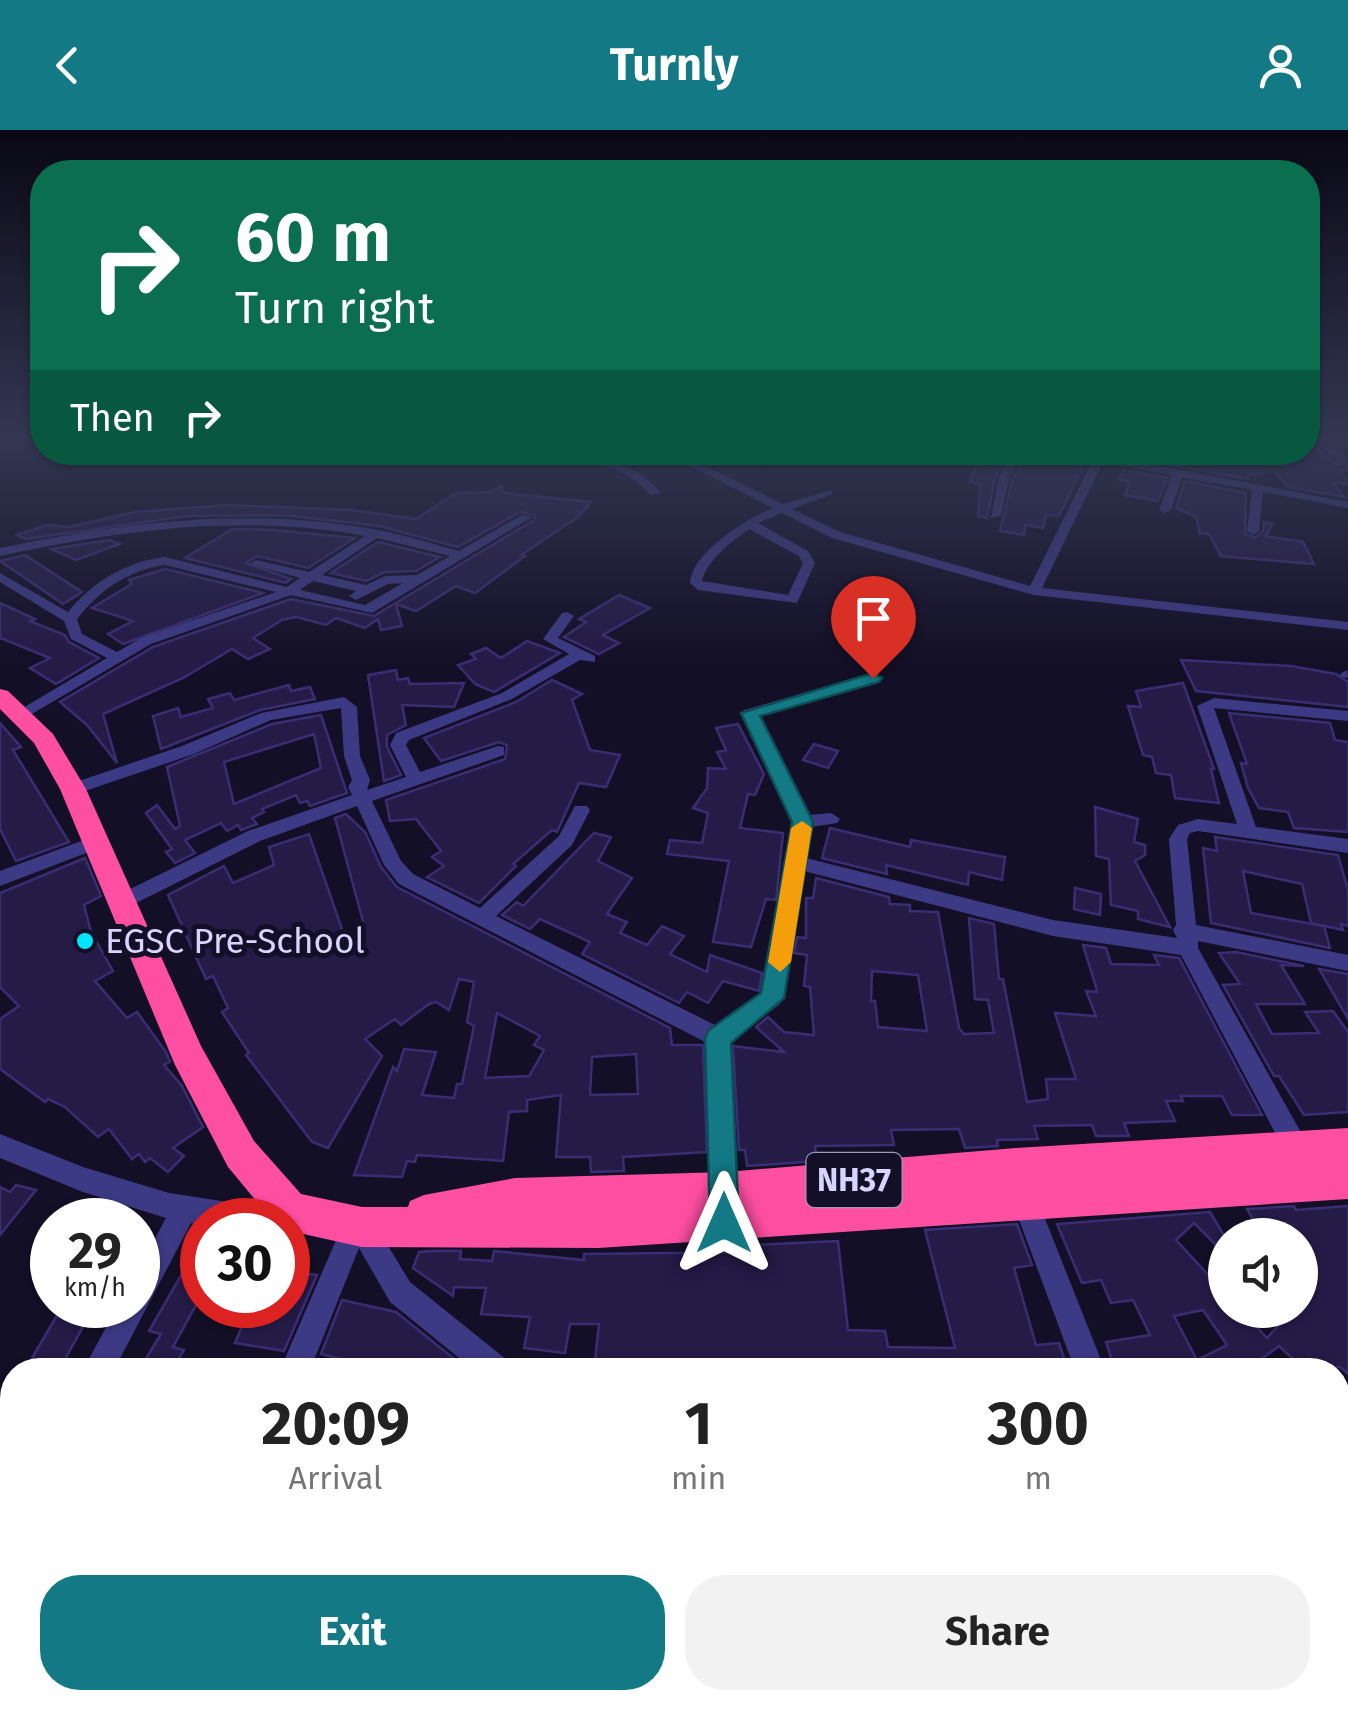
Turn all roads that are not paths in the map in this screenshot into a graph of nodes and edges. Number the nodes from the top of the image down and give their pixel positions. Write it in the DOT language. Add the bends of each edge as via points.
graph roads {
  1 [pos="772,513"];
  2 [pos="793,513"];
  3 [pos="995,513"];
  4 [pos="1073,513"];
  5 [pos="1255,513"];
  6 [pos="994,516"];
  7 [pos="526,517"];
  8 [pos="748,522"];
  9 [pos="1253,531"];
  10 [pos="376,533"];
  11 [pos="0,552"];
  12 [pos="459,554"];
  13 [pos="256,564"];
  14 [pos="0,577"];
  15 [pos="314,577"];
  16 [pos="418,579"];
  17 [pos="366,590"];
  18 [pos="1034,591"];
  19 [pos="288,592"];
  20 [pos="342,606"];
  21 [pos="568,616"];
  22 [pos="70,620"];
  23 [pos="1348,626"];
  24 [pos="116,657"];
  25 [pos="873,678"];
  26 [pos="470,690"];
  27 [pos="10,706"];
  28 [pos="454,716"];
  29 [pos="1348,716"];
  30 [pos="498,751"];
  31 [pos="415,779"];
  32 [pos="73,789"];
  33 [pos="361,796"];
  34 [pos="581,810"];
  35 [pos="831,818"];
  36 [pos="802,822"];
  37 [pos="1248,830"];
  38 [pos="95,842"];
  39 [pos="1348,846"];
  40 [pos="796,862"];
  41 [pos="0,879"];
  42 [pos="121,902"];
  43 [pos="480,918"];
  44 [pos="1186,939"];
  45 [pos="1348,963"];
  46 [pos="718,1038"];
  47 [pos="0,1146"];
  48 [pos="1348,1146"];
  49 [pos="1319,1171"];
  50 [pos="1020,1184"];
  51 [pos="279,1198"];
  52 [pos="180,1206"];
  53 [pos="725,1207"];
  54 [pos="310,1216"];
  55 [pos="180,1218"];
  56 [pos="359,1227"];
  57 [pos="160,1256"];
  58 [pos="121,1328"];
  59 [pos="104,1358"];
  60 [pos="300,1358"];
  61 [pos="483,1358"];
  62 [pos="1085,1358"];
  1 -- 8 [label="street"];
  2 -- 18 [label="street" via="836,535"];
  3 -- 6 [label="street"];
  4 -- 18 [label="street"];
  5 -- 9 [label="street"];
  7 -- 12 [label="street"];
  8 -- 8 [label="street" via="804,554 806,576 792,600 696,583 720,543"];
  10 -- 11 [label="street" via="196,520 94,531"];
  10 -- 12 [label="street"];
  10 -- 15 [label="street"];
  12 -- 16 [label="street"];
  13 -- 15 [label="street"];
  14 -- 22 [label="street"];
  15 -- 17 [label="street"];
  15 -- 19 [label="street"];
  16 -- 17 [label="street" via="385,580"];
  16 -- 20 [label="street" via="367,610"];
  17 -- 20 [label="street"];
  18 -- 23 [label="street"];
  19 -- 20 [label="street"];
  19 -- 22 [label="street" via="156,562 99,587"];
  19 -- 24 [label="street"];
  21 -- 28 [label="street" via="550,639 584,657"];
  22 -- 24 [label="street" via="76,636"];
  24 -- 27 [label="street"];
  25 -- 36 [label="street" via="750,713"];
  26 -- 28 [label="street"];
  27 -- 32 [label="highway" via="44,739"];
  28 -- 31 [label="street" via="402,737 398,744"];
  29 -- 37 [label="street" via="1205,706"];
  30 -- 31 [label="street"];
  31 -- 33 [label="street"];
  32 -- 33 [label="street" via="188,750 230,728 334,700 349,707"];
  32 -- 38 [label="highway"];
  33 -- 42 [label="street" via="254,836"];
  33 -- 43 [label="street" via="406,879"];
  34 -- 43 [label="street" via="566,840"];
  35 -- 36 [label="street"];
  36 -- 40 [label="street"];
  37 -- 39 [label="street"];
  37 -- 44 [label="street" via="1198,825 1178,839"];
  38 -- 41 [label="street"];
  38 -- 42 [label="highway"];
  40 -- 44 [label="street" via="1053,928"];
  40 -- 46 [label="street" via="772,998"];
  42 -- 51 [label="highway" via="187,1054 241,1154"];
  43 -- 46 [label="street"];
  44 -- 45 [label="street"];
  44 -- 49 [label="street"];
  46 -- 53 [label="street"];
  47 -- 52 [label="street" via="80,1182"];
  48 -- 49 [label="highway, NH37"];
  49 -- 50 [label="highway, NH37"];
  50 -- 53 [label="highway, NH37"];
  50 -- 62 [label="street"];
  53 -- 56 [label="highway, NH37" via="598,1228"];
  54 -- 56 [label="highway, NH37"];
  55 -- 57 [label="street"];
  56 -- 60 [label="street"];
  56 -- 61 [label="street" via="400,1292"];
  58 -- 59 [label="street"];
}
